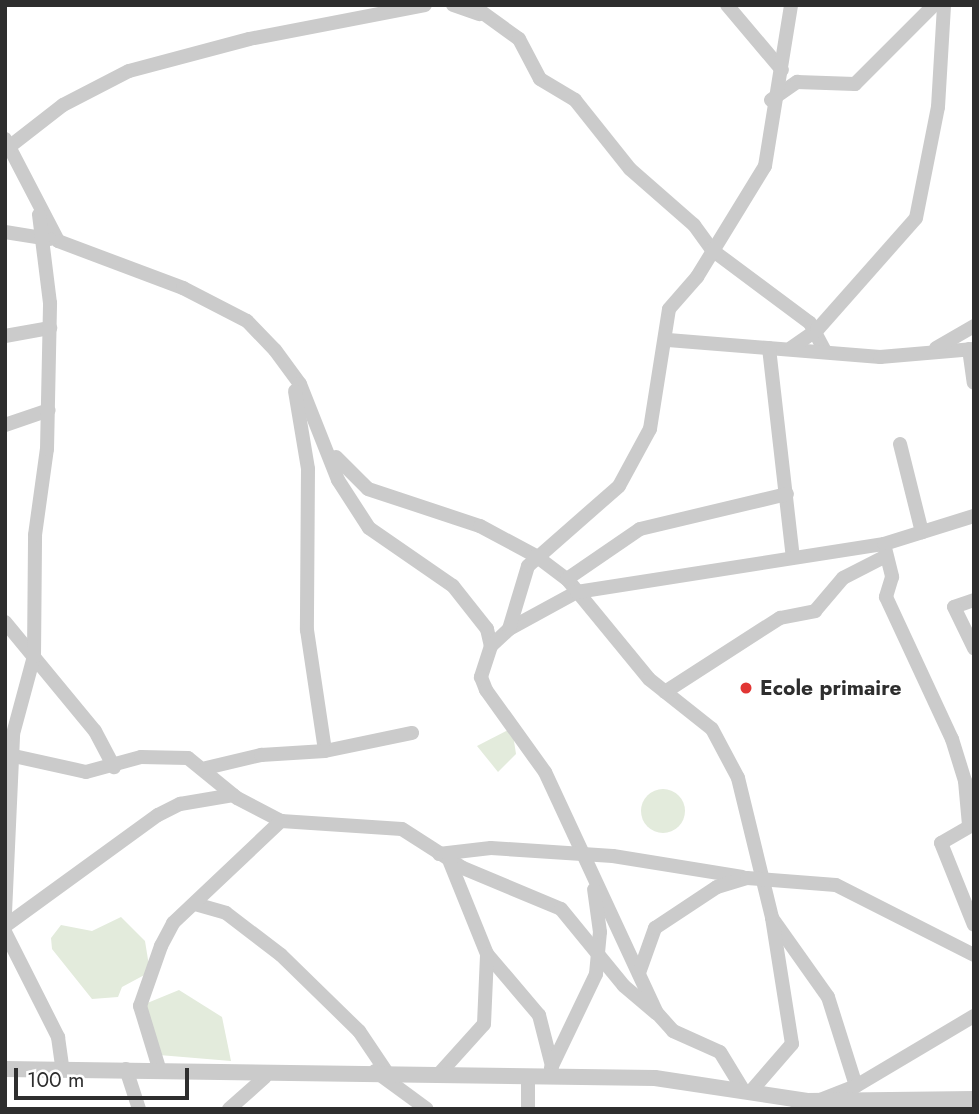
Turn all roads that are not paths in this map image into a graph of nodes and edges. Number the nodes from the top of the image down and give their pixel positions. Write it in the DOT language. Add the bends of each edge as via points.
graph roads {
  1 [pos="425,5"];
  2 [pos="453,5"];
  3 [pos="727,5"];
  4 [pos="791,5"];
  5 [pos="934,5"];
  6 [pos="944,5"];
  7 [pos="475,10"];
  8 [pos="777,66"];
  9 [pos="797,82"];
  10 [pos="771,100"];
  11 [pos="7,143"];
  12 [pos="38,206"];
  13 [pos="5,232"];
  14 [pos="41,237"];
  15 [pos="58,241"];
  16 [pos="712,250"];
  17 [pos="974,326"];
  18 [pos="50,328"];
  19 [pos="817,330"];
  20 [pos="5,336"];
  21 [pos="668,340"];
  22 [pos="769,348"];
  23 [pos="791,348"];
  24 [pos="824,348"];
  25 [pos="971,349"];
  26 [pos="934,350"];
  27 [pos="289,368"];
  28 [pos="974,383"];
  29 [pos="49,410"];
  30 [pos="5,425"];
  31 [pos="324,439"];
  32 [pos="900,444"];
  33 [pos="788,494"];
  34 [pos="974,516"];
  35 [pos="922,532"];
  36 [pos="885,550"];
  37 [pos="536,556"];
  38 [pos="793,558"];
  39 [pos="566,579"];
  40 [pos="576,592"];
  41 [pos="974,600"];
  42 [pos="5,622"];
  43 [pos="509,629"];
  44 [pos="491,646"];
  45 [pos="974,648"];
  46 [pos="34,656"];
  47 [pos="665,692"];
  48 [pos="412,733"];
  49 [pos="325,751"];
  50 [pos="9,755"];
  51 [pos="114,767"];
  52 [pos="206,768"];
  53 [pos="233,794"];
  54 [pos="281,821"];
  55 [pos="972,825"];
  56 [pos="582,855"];
  57 [pos="444,857"];
  58 [pos="592,874"];
  59 [pos="747,878"];
  60 [pos="765,879"];
  61 [pos="195,904"];
  62 [pos="5,912"];
  63 [pos="772,918"];
  64 [pos="974,925"];
  65 [pos="5,926"];
  66 [pos="5,932"];
  67 [pos="487,954"];
  68 [pos="600,955"];
  69 [pos="974,955"];
  70 [pos="639,973"];
  71 [pos="657,1013"];
  72 [pos="974,1016"];
  73 [pos="159,1068"];
  74 [pos="5,1069"];
  75 [pos="126,1069"];
  76 [pos="63,1070"];
  77 [pos="381,1071"];
  78 [pos="550,1072"];
  79 [pos="439,1074"];
  80 [pos="265,1077"];
  81 [pos="528,1079"];
  82 [pos="856,1086"];
  83 [pos="747,1089"];
  84 [pos="822,1101"];
  85 [pos="972,1101"];
  86 [pos="139,1109"];
  87 [pos="229,1109"];
  88 [pos="427,1109"];
  89 [pos="528,1109"];
  90 [pos="797,1109"];
  1 -- 11 [label="street" via="250,39 128,71 63,105"];
  2 -- 7 [label="street"];
  3 -- 8 [label="street"];
  4 -- 8 [label="street"];
  5 -- 9 [label="street" via="855,84"];
  6 -- 19 [label="street" via="937,107 916,218"];
  7 -- 16 [label="street" via="519,39 540,79 575,100 595,132"];
  8 -- 9 [label="street"];
  8 -- 10 [label="street"];
  9 -- 10 [label="street"];
  10 -- 16 [label="street" via="765,166"];
  11 -- 12 [label="street"];
  12 -- 14 [label="street"];
  12 -- 15 [label="street"];
  13 -- 14 [label="street"];
  14 -- 15 [label="street"];
  14 -- 18 [label="street"];
  15 -- 27 [label="street" via="147,272 247,321"];
  16 -- 19 [label="street"];
  16 -- 21 [label="street" via="669,309"];
  17 -- 26 [label="street"];
  18 -- 20 [label="street"];
  18 -- 29 [label="street"];
  19 -- 23 [label="street"];
  19 -- 24 [label="street"];
  21 -- 22 [label="street"];
  21 -- 37 [label="street" via="650,429 625,477"];
  22 -- 23 [label="street"];
  22 -- 33 [label="street"];
  23 -- 24 [label="street"];
  24 -- 26 [label="street" via="880,357"];
  25 -- 26 [label="street"];
  25 -- 28 [label="street"];
  27 -- 31 [label="street"];
  27 -- 49 [label="street" via="305,429 304,533 312,571 307,630"];
  29 -- 30 [label="street"];
  29 -- 46 [label="street" via="35,534"];
  31 -- 37 [label="street" via="347,473 368,489 480,526"];
  31 -- 44 [label="street" via="338,480 369,528 471,603"];
  32 -- 35 [label="street"];
  33 -- 38 [label="street"];
  33 -- 39 [label="street" via="640,529"];
  34 -- 35 [label="street"];
  35 -- 36 [label="street"];
  36 -- 38 [label="street"];
  36 -- 47 [label="street" via="843,578 815,611 780,618"];
  36 -- 55 [label="street" via="892,578 886,597 952,739"];
  37 -- 39 [label="street"];
  37 -- 43 [label="street" via="521,582"];
  38 -- 40 [label="street"];
  39 -- 40 [label="street"];
  40 -- 43 [label="street"];
  40 -- 47 [label="street"];
  41 -- 45 [label="street" via="954,609"];
  42 -- 46 [label="street"];
  43 -- 44 [label="street"];
  44 -- 56 [label="street" via="481,677 486,690 545,772"];
  46 -- 50 [label="street" via="20,695"];
  46 -- 51 [label="street" via="95,731"];
  47 -- 60 [label="street" via="712,729 728,755"];
  48 -- 49 [label="street"];
  49 -- 52 [label="street" via="261,755"];
  50 -- 51 [label="street" via="71,771"];
  50 -- 62 [label="street"];
  51 -- 52 [label="street" via="168,755"];
  52 -- 53 [label="street"];
  53 -- 54 [label="street"];
  53 -- 65 [label="street" via="180,804 158,816"];
  54 -- 57 [label="street" via="402,829"];
  54 -- 61 [label="street"];
  55 -- 64 [label="street" via="941,843"];
  56 -- 57 [label="street" via="491,848"];
  56 -- 58 [label="street"];
  56 -- 59 [label="street"];
  57 -- 67 [label="street"];
  57 -- 68 [label="street" via="561,909"];
  58 -- 68 [label="street"];
  58 -- 70 [label="street"];
  59 -- 60 [label="street"];
  59 -- 70 [label="street" via="717,887 655,928"];
  60 -- 63 [label="street"];
  60 -- 69 [label="street" via="836,886 934,929"];
  61 -- 73 [label="street" via="173,923 141,1006"];
  61 -- 77 [label="street" via="226,913 281,955 359,1031"];
  63 -- 82 [label="street" via="828,997"];
  63 -- 83 [label="street" via="792,1044"];
  66 -- 76 [label="street" via="58,1037"];
  67 -- 78 [label="street" via="539,1015"];
  67 -- 79 [label="street" via="484,1024"];
  68 -- 71 [label="street"];
  68 -- 78 [label="street"];
  70 -- 71 [label="street"];
  71 -- 83 [label="street" via="673,1031 720,1052"];
  72 -- 82 [label="street"];
  73 -- 75 [label="street"];
  73 -- 80 [label="street"];
  74 -- 76 [label="street"];
  75 -- 76 [label="street"];
  75 -- 86 [label="street"];
  77 -- 79 [label="street"];
  77 -- 80 [label="street"];
  77 -- 88 [label="street"];
  78 -- 81 [label="street"];
  78 -- 83 [label="street"];
  79 -- 81 [label="street"];
  80 -- 87 [label="street"];
  81 -- 89 [label="street"];
  82 -- 84 [label="street"];
  83 -- 84 [label="street"];
  84 -- 85 [label="street"];
  84 -- 90 [label="street"];
}
